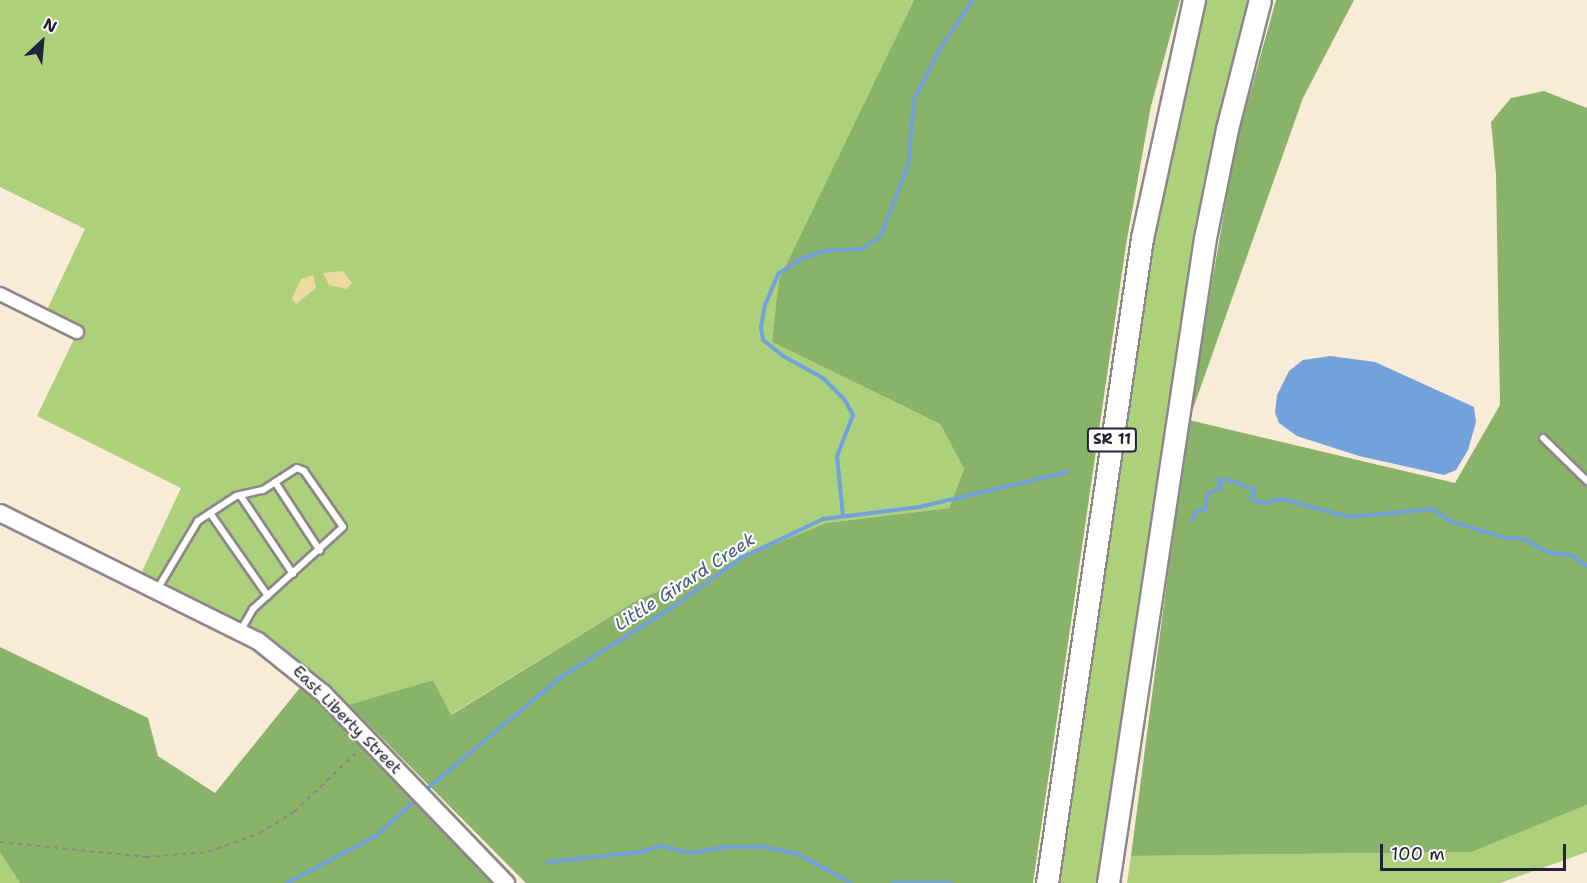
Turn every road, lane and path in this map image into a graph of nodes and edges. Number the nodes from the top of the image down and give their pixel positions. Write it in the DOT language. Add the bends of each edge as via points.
graph roads {
  1 [pos="1194,0"];
  2 [pos="1260,0"];
  3 [pos="0,294"];
  4 [pos="77,332"];
  5 [pos="1544,438"];
  6 [pos="1587,481"];
  7 [pos="275,482"];
  8 [pos="240,495"];
  9 [pos="0,513"];
  10 [pos="210,513"];
  11 [pos="320,551"];
  12 [pos="293,574"];
  13 [pos="157,589"];
  14 [pos="268,596"];
  15 [pos="241,630"];
  16 [pos="368,740"];
  17 [pos="0,842"];
  18 [pos="506,883"];
  19 [pos="1047,883"];
  20 [pos="1108,883"];
  1 -- 19 [label="highway, SR 11" via="1142,238"];
  2 -- 20 [label="highway" via="1215,183"];
  3 -- 4 [label="street"];
  5 -- 6 [label="lane"];
  7 -- 8 [label="lane" via="263,490"];
  7 -- 11 [label="lane"];
  7 -- 11 [label="lane" via="297,468 304,471 343,527"];
  8 -- 10 [label="lane"];
  8 -- 12 [label="lane"];
  9 -- 13 [label="street, East Liberty Street"];
  10 -- 13 [label="lane" via="198,521"];
  10 -- 14 [label="lane"];
  11 -- 12 [label="lane"];
  12 -- 14 [label="lane"];
  13 -- 15 [label="street, East Liberty Street"];
  14 -- 15 [label="lane" via="253,609"];
  15 -- 16 [label="street, East Liberty Street" via="293,666"];
  16 -- 17 [label="path" via="294,812 260,833 208,852 146,857"];
  16 -- 18 [label="street, East Liberty Street"];
}
